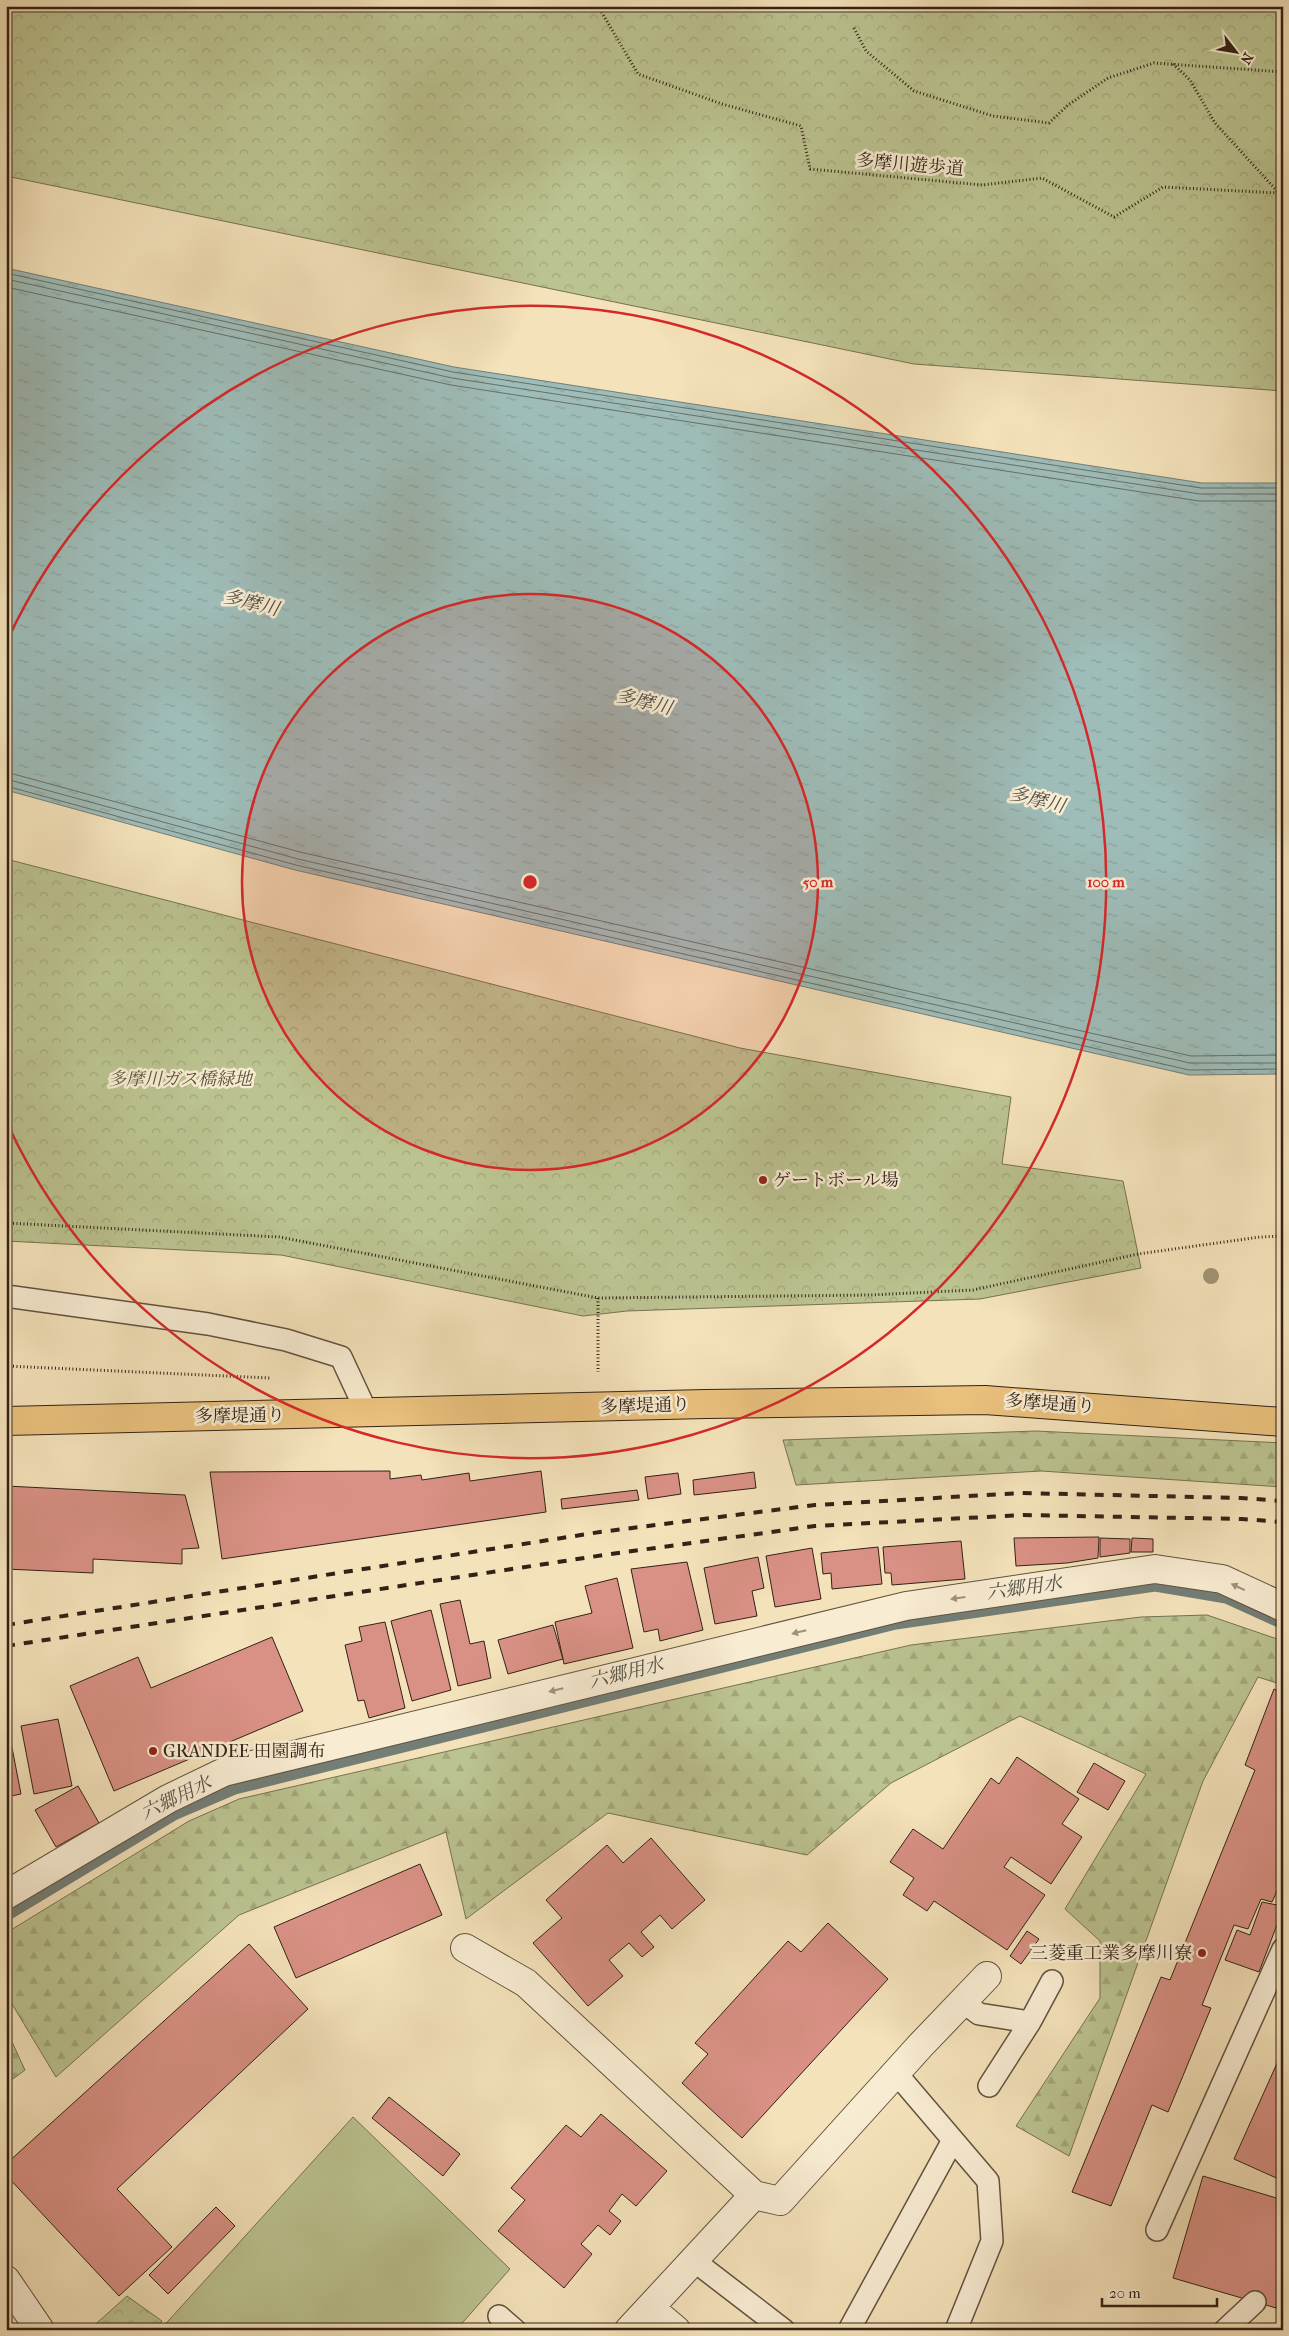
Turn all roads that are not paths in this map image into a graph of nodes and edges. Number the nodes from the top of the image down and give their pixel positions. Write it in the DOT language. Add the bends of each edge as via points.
graph roads {
  1 [pos="6,1296"];
  2 [pos="367,1413"];
  3 [pos="6,1422"];
  4 [pos="1283,1422"];
  5 [pos="1283,1608"];
  6 [pos="6,1895"];
  7 [pos="465,1948"];
  8 [pos="1283,1949"];
  9 [pos="987,1976"];
  10 [pos="1052,1981"];
  11 [pos="963,2002"];
  12 [pos="1030,2022"];
  13 [pos="896,2073"];
  14 [pos="989,2086"];
  15 [pos="953,2140"];
  16 [pos="754,2195"];
  17 [pos="1157,2230"];
  18 [pos="693,2260"];
  19 [pos="6,2280"];
  20 [pos="1254,2302"];
  21 [pos="650,2308"];
  22 [pos="499,2316"];
  23 [pos="40,2330"];
  24 [pos="515,2330"];
  25 [pos="629,2330"];
  26 [pos="676,2330"];
  27 [pos="784,2330"];
  28 [pos="849,2330"];
  29 [pos="956,2330"];
  30 [pos="1225,2330"];
  1 -- 2 [label="lane" via="208,1324 286,1340 341,1357"];
  2 -- 3 [label="main road, 多摩堤通り"];
  2 -- 4 [label="main road, 多摩堤通り" via="985,1400"];
  5 -- 6 [label="street, one-way" via="1222,1579 1155,1569 906,1606 224,1772 168,1799"];
  7 -- 16 [label="street" via="526,1983"];
  8 -- 17 [label="lane"];
  9 -- 11 [label="street"];
  10 -- 12 [label="lane"];
  11 -- 12 [label="lane" via="979,2014"];
  11 -- 13 [label="street"];
  12 -- 14 [label="lane"];
  13 -- 15 [label="lane"];
  13 -- 16 [label="street" via="780,2202"];
  15 -- 28 [label="lane"];
  15 -- 29 [label="lane" via="988,2181 992,2242"];
  16 -- 18 [label="street"];
  18 -- 21 [label="street"];
  18 -- 27 [label="lane"];
  19 -- 23 [label="street"];
  20 -- 30 [label="lane"];
  21 -- 25 [label="street"];
  21 -- 26 [label="street"];
  22 -- 24 [label="lane"];
}
